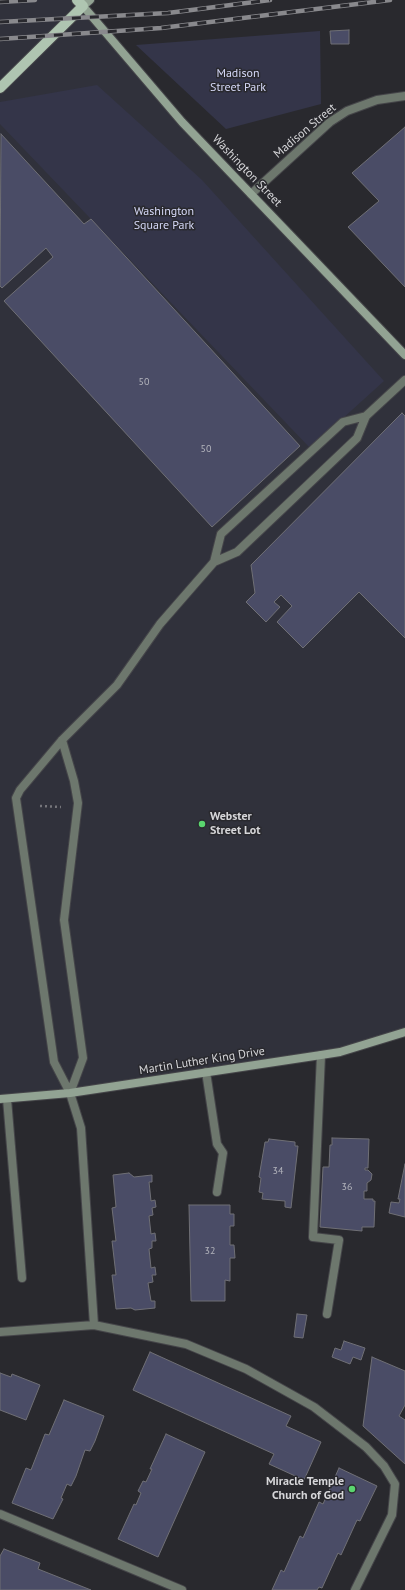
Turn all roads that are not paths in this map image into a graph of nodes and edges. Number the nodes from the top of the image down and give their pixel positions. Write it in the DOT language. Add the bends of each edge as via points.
graph roads {
  1 [pos="83,2"];
  2 [pos="0,88"];
  3 [pos="405,96"];
  4 [pos="251,194"];
  5 [pos="405,355"];
  6 [pos="405,380"];
  7 [pos="366,416"];
  8 [pos="214,562"];
  9 [pos="62,740"];
  10 [pos="405,1032"];
  11 [pos="321,1055"];
  12 [pos="206,1072"];
  13 [pos="70,1094"];
  14 [pos="3,1099"];
  15 [pos="217,1192"];
  16 [pos="22,1278"];
  17 [pos="327,1314"];
  18 [pos="94,1325"];
  19 [pos="0,1332"];
  20 [pos="0,1514"];
  21 [pos="182,1590"];
  22 [pos="355,1590"];
  1 -- 2 [label="main road"];
  1 -- 4 [label="main road, Washington Street" via="182,122"];
  3 -- 4 [label="street, Madison Street" via="377,100 347,111 330,122"];
  4 -- 5 [label="main road, Washington Street"];
  6 -- 7 [label="street"];
  7 -- 8 [label="street" via="357,438 237,552"];
  7 -- 8 [label="street" via="343,422 221,534"];
  8 -- 9 [label="street" via="160,624 117,685"];
  9 -- 13 [label="street" via="78,803 64,920 83,1058"];
  9 -- 13 [label="street" via="16,798 54,1062"];
  10 -- 11 [label="main road, Martin Luther King Drive" via="340,1052"];
  11 -- 12 [label="main road, Martin Luther King Drive"];
  11 -- 17 [label="street" via="313,1237 339,1240"];
  12 -- 13 [label="main road, Martin Luther King Drive"];
  12 -- 15 [label="street" via="217,1144 222,1153"];
  13 -- 14 [label="main road, Martin Luther King Drive"];
  13 -- 18 [label="street" via="81,1128"];
  14 -- 16 [label="street"];
  18 -- 19 [label="street"];
  18 -- 22 [label="street" via="186,1344 246,1369 314,1407 366,1447 384,1466 395,1484 392,1515"];
  20 -- 21 [label="street"];
}
